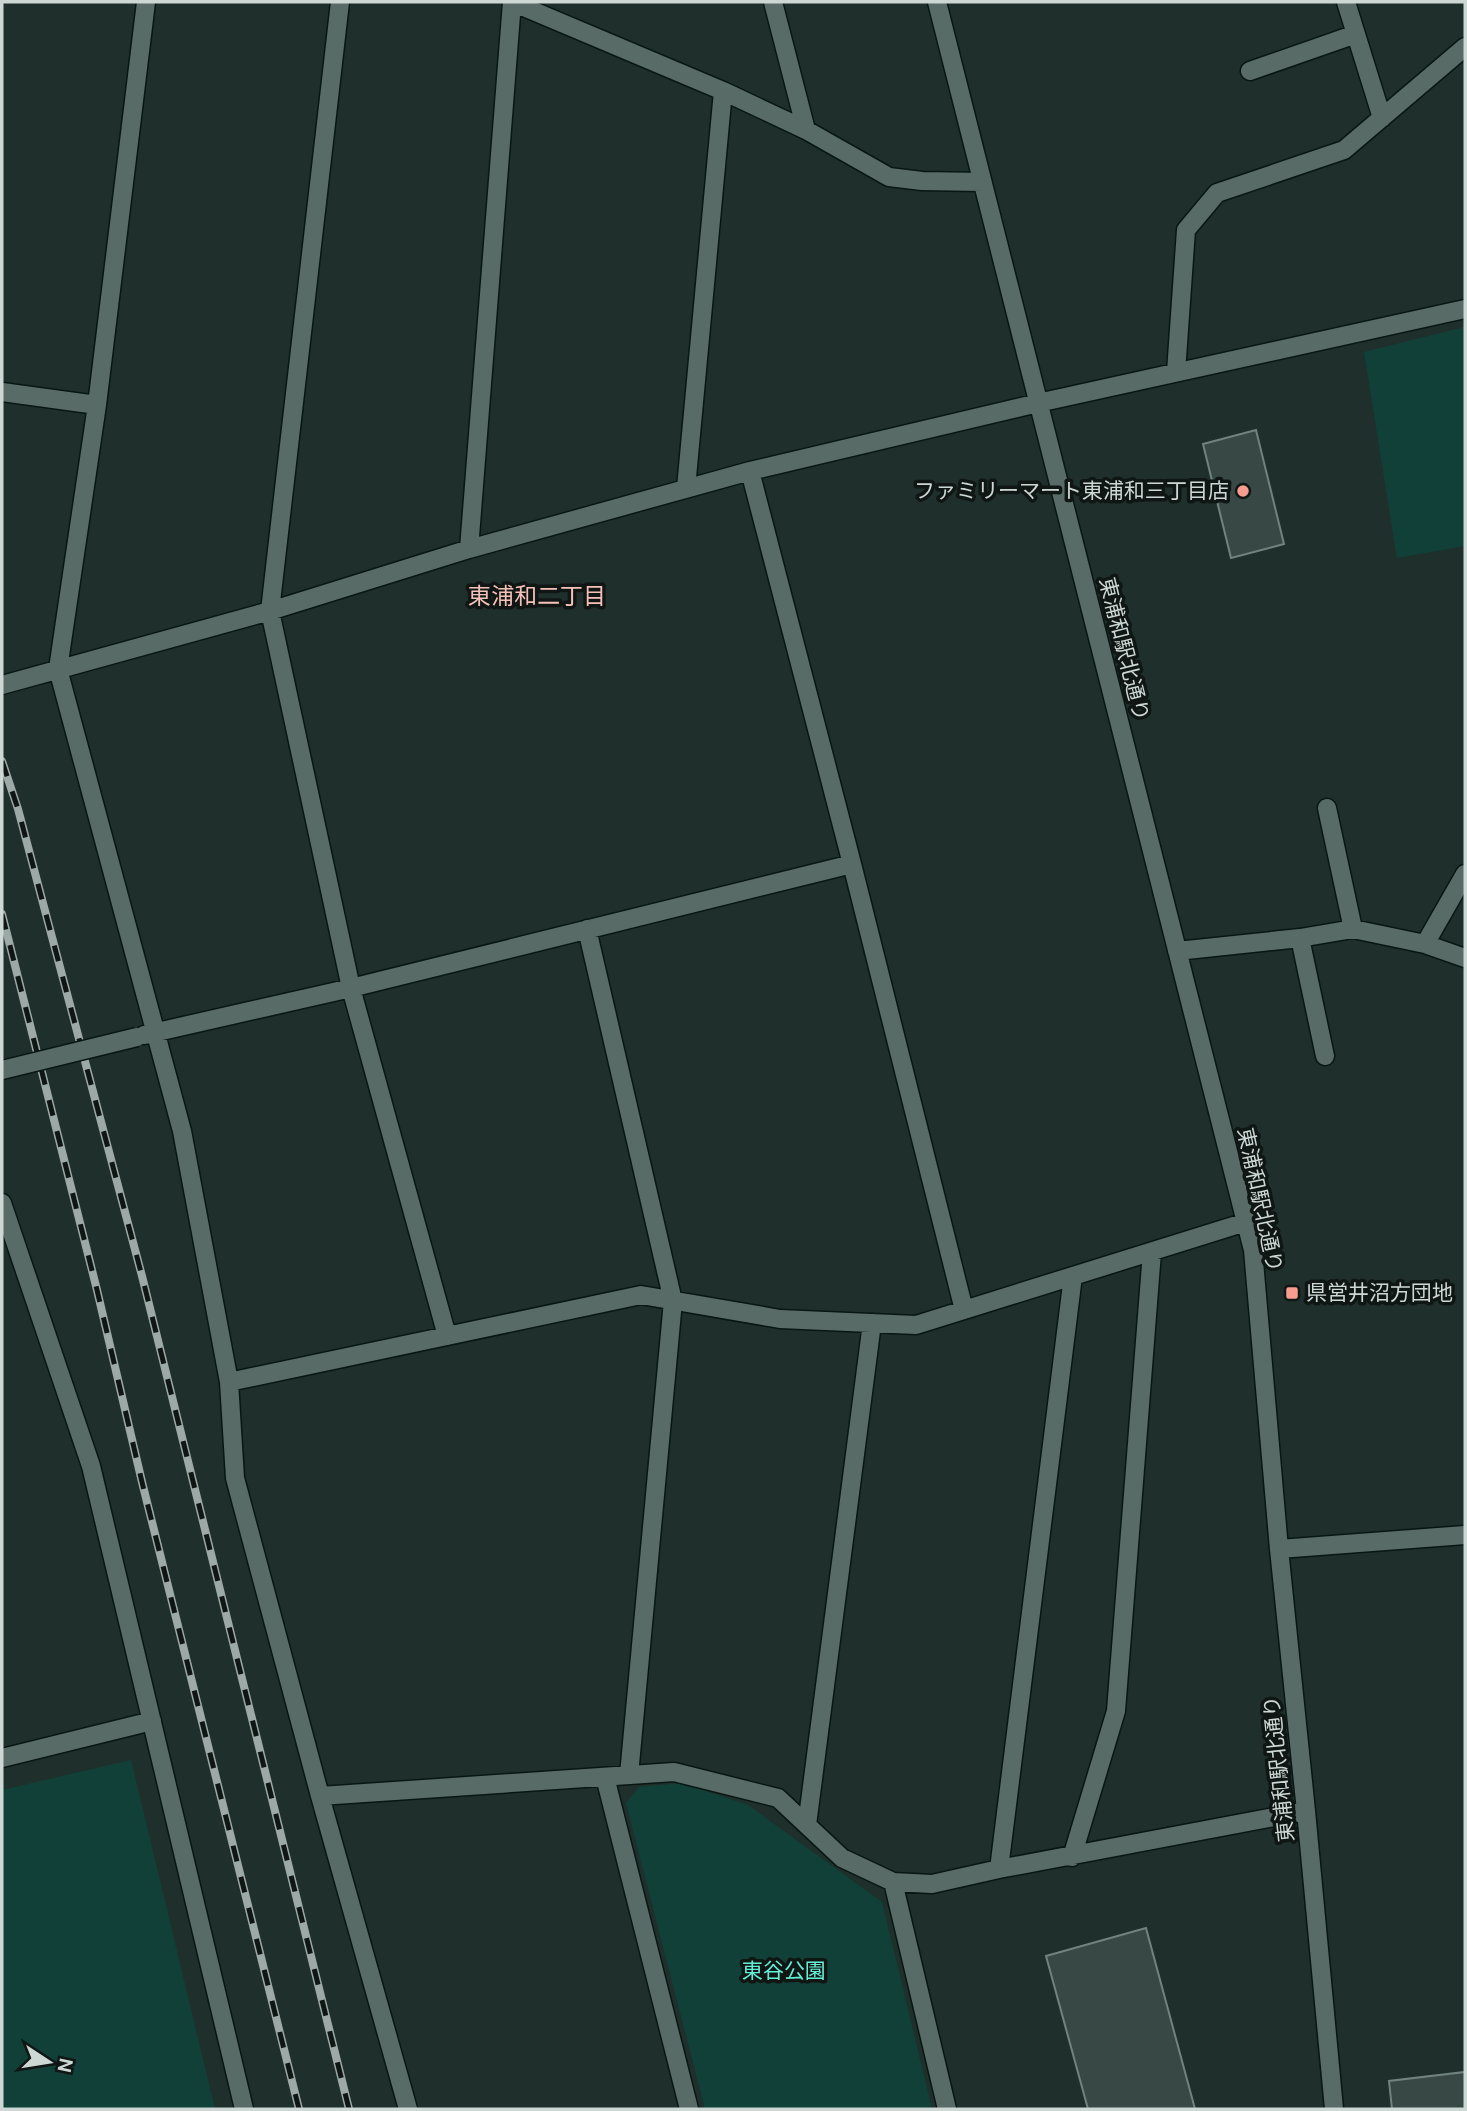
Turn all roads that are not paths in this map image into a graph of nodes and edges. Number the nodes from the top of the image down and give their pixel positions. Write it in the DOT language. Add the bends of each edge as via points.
graph roads {
  1 [pos="146,2"];
  2 [pos="340,2"];
  3 [pos="512,2"];
  4 [pos="773,2"];
  5 [pos="937,2"];
  6 [pos="1346,2"];
  7 [pos="1356,34"];
  8 [pos="1465,47"];
  9 [pos="1250,71"];
  10 [pos="723,91"];
  11 [pos="1382,118"];
  12 [pos="806,130"];
  13 [pos="982,182"];
  14 [pos="1465,309"];
  15 [pos="1176,372"];
  16 [pos="2,392"];
  17 [pos="1038,403"];
  18 [pos="97,405"];
  19 [pos="750,471"];
  20 [pos="686,488"];
  21 [pos="469,549"];
  22 [pos="270,611"];
  23 [pos="58,669"];
  24 [pos="2,685"];
  25 [pos="1327,808"];
  26 [pos="852,864"];
  27 [pos="1465,874"];
  28 [pos="587,929"];
  29 [pos="1353,929"];
  30 [pos="1300,938"];
  31 [pos="1425,944"];
  32 [pos="1177,951"];
  33 [pos="1465,958"];
  34 [pos="351,988"];
  35 [pos="155,1032"];
  36 [pos="1325,1056"];
  37 [pos="2,1070"];
  38 [pos="2,1203"];
  39 [pos="1246,1222"];
  40 [pos="1152,1252"];
  41 [pos="1073,1276"];
  42 [pos="673,1301"];
  43 [pos="964,1310"];
  44 [pos="872,1323"];
  45 [pos="447,1336"];
  46 [pos="229,1382"];
  47 [pos="1465,1535"];
  48 [pos="1279,1549"];
  49 [pos="152,1721"];
  50 [pos="2,1758"];
  51 [pos="629,1775"];
  52 [pos="605,1777"];
  53 [pos="320,1796"];
  54 [pos="1306,1811"];
  55 [pos="807,1825"];
  56 [pos="1072,1857"];
  57 [pos="999,1869"];
  58 [pos="893,1882"];
  59 [pos="244,2109"];
  60 [pos="408,2109"];
  61 [pos="689,2109"];
  62 [pos="947,2109"];
  63 [pos="1334,2109"];
  1 -- 18 [label="street"];
  2 -- 22 [label="street"];
  3 -- 10 [label="street"];
  3 -- 21 [label="street"];
  4 -- 12 [label="street"];
  5 -- 13 [label="street, 東浦和駅北通り"];
  6 -- 7 [label="street"];
  7 -- 9 [label="street"];
  7 -- 11 [label="street"];
  8 -- 11 [label="street"];
  10 -- 12 [label="street"];
  10 -- 20 [label="street"];
  11 -- 15 [label="street" via="1344,150 1217,192 1201,211 1186,230"];
  12 -- 13 [label="street" via="889,177"];
  13 -- 17 [label="street, 東浦和駅北通り"];
  14 -- 15 [label="street"];
  15 -- 17 [label="street"];
  16 -- 18 [label="street"];
  17 -- 19 [label="street"];
  17 -- 32 [label="street, 東浦和駅北通り"];
  18 -- 23 [label="street"];
  19 -- 20 [label="street"];
  19 -- 26 [label="street"];
  20 -- 21 [label="street"];
  21 -- 22 [label="street"];
  22 -- 23 [label="street"];
  22 -- 34 [label="street"];
  23 -- 24 [label="street"];
  23 -- 35 [label="street"];
  25 -- 29 [label="street"];
  26 -- 28 [label="street"];
  26 -- 43 [label="street"];
  27 -- 31 [label="street"];
  28 -- 34 [label="street"];
  28 -- 42 [label="street"];
  29 -- 30 [label="street"];
  29 -- 31 [label="street"];
  30 -- 32 [label="street"];
  30 -- 36 [label="street"];
  31 -- 33 [label="street"];
  32 -- 39 [label="street, 東浦和駅北通り"];
  34 -- 35 [label="street"];
  34 -- 45 [label="street"];
  35 -- 37 [label="street, bridge"];
  35 -- 46 [label="street" via="182,1131"];
  38 -- 49 [label="street" via="91,1466"];
  39 -- 40 [label="street"];
  39 -- 48 [label="street, 東浦和駅北通り" via="1253,1250"];
  40 -- 41 [label="street"];
  40 -- 56 [label="street" via="1116,1711"];
  41 -- 43 [label="street"];
  41 -- 57 [label="street"];
  42 -- 44 [label="street" via="780,1319"];
  42 -- 45 [label="street" via="641,1295"];
  42 -- 51 [label="street"];
  43 -- 44 [label="street" via="916,1325"];
  44 -- 55 [label="street"];
  45 -- 46 [label="street"];
  46 -- 53 [label="street" via="235,1478"];
  47 -- 48 [label="street"];
  48 -- 54 [label="street, 東浦和駅北通り"];
  49 -- 50 [label="street"];
  49 -- 59 [label="street"];
  51 -- 52 [label="street"];
  51 -- 55 [label="street" via="674,1772 778,1798"];
  52 -- 53 [label="street"];
  52 -- 61 [label="street"];
  53 -- 60 [label="street"];
  54 -- 56 [label="street"];
  54 -- 63 [label="street, 東浦和駅北通り"];
  55 -- 58 [label="street" via="842,1858"];
  56 -- 57 [label="street"];
  57 -- 58 [label="street" via="932,1884"];
  58 -- 62 [label="street"];
}
